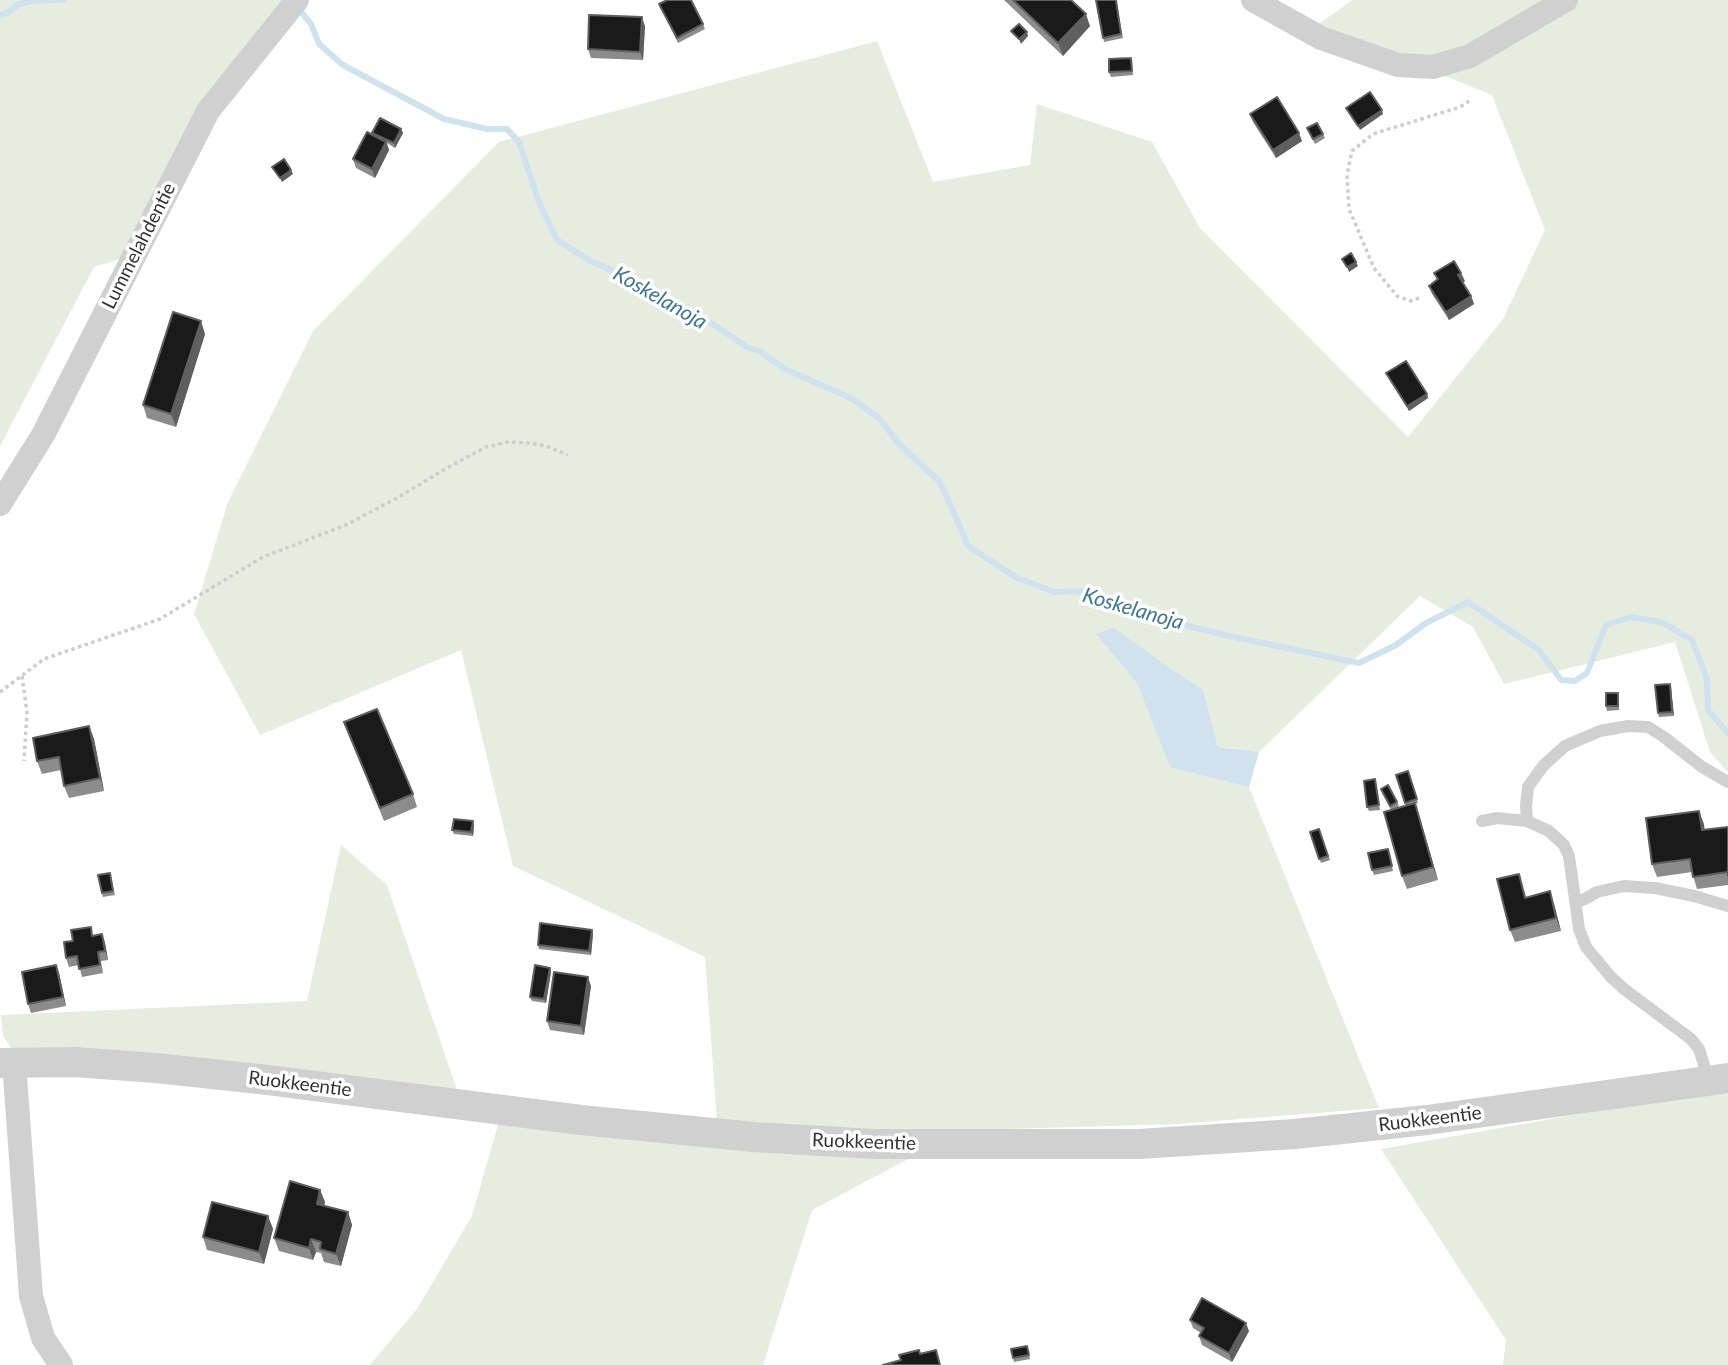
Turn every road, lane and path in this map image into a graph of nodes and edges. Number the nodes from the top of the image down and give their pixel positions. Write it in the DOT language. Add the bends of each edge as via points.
graph roads {
  1 [pos="1252,0"];
  2 [pos="1566,0"];
  3 [pos="293,5"];
  4 [pos="1469,101"];
  5 [pos="1419,298"];
  6 [pos="568,455"];
  7 [pos="0,505"];
  8 [pos="22,676"];
  9 [pos="0,692"];
  10 [pos="24,761"];
  11 [pos="1728,782"];
  12 [pos="1482,821"];
  13 [pos="1527,821"];
  14 [pos="1576,902"];
  15 [pos="1728,906"];
  16 [pos="7,1062"];
  17 [pos="1719,1080"];
  18 [pos="61,1365"];
  1 -- 2 [label="street" via="1321,38 1398,65 1433,67 1470,56"];
  3 -- 7 [label="street, Lummelahdentie" via="208,111 43,435"];
  4 -- 5 [label="path" via="1373,134 1352,151 1347,175 1349,209 1374,268 1397,296"];
  6 -- 8 [label="path" via="530,443 486,447 346,525 263,556 160,619 44,659"];
  8 -- 9 [label="path"];
  8 -- 10 [label="path" via="27,712"];
  11 -- 13 [label="lane" via="1648,727 1600,731 1565,746 1543,766 1528,787"];
  12 -- 13 [label="lane"];
  13 -- 14 [label="lane" via="1549,831 1564,845"];
  14 -- 15 [label="lane" via="1624,886 1655,888"];
  14 -- 17 [label="lane" via="1586,947 1624,989 1691,1039"];
  16 -- 17 [label="street, Ruokkeentie" via="156,1068 608,1123 875,1144 1139,1144 1295,1135"];
  16 -- 18 [label="street" via="31,1296 43,1338"];
}
